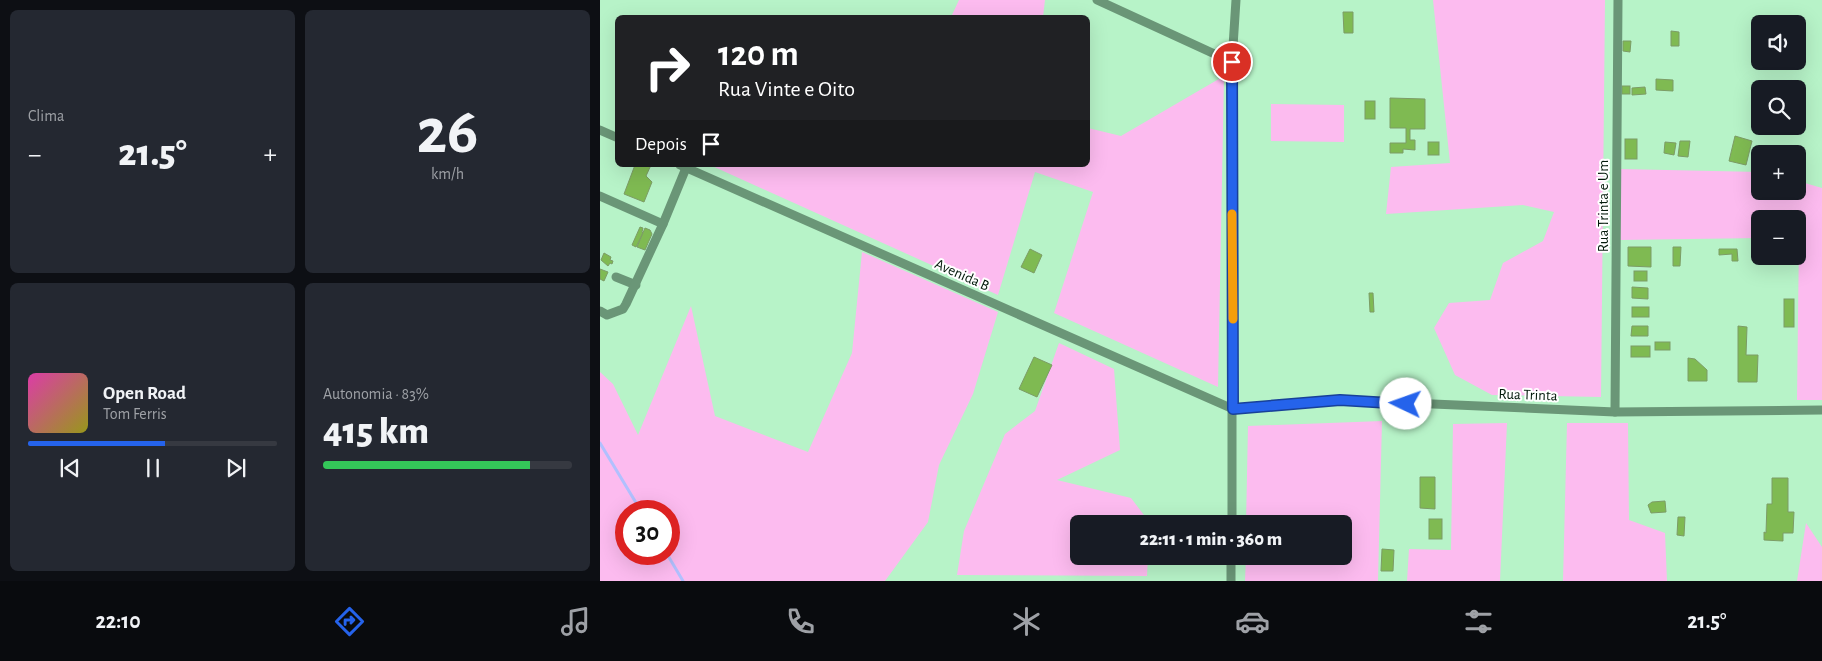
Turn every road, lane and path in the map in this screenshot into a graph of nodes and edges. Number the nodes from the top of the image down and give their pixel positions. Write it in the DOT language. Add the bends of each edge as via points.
graph roads {
  1 [pos="1098,0"];
  2 [pos="1236,0"];
  3 [pos="1618,0"];
  4 [pos="1232,62"];
  5 [pos="600,130"];
  6 [pos="615,137"];
  7 [pos="683,167"];
  8 [pos="685,167"];
  9 [pos="600,196"];
  10 [pos="664,224"];
  11 [pos="616,277"];
  12 [pos="636,285"];
  13 [pos="600,311"];
  14 [pos="1233,409"];
  15 [pos="1822,410"];
  16 [pos="1615,412"];
  17 [pos="1232,515"];
  18 [pos="1232,565"];
  19 [pos="1231,581"];
  1 -- 4 [label="street"];
  2 -- 4 [label="street"];
  3 -- 16 [label="street, Rua Trinta e Um"];
  4 -- 14 [label="street"];
  5 -- 6 [label="street"];
  7 -- 10 [label="street"];
  8 -- 14 [label="street, Avenida B"];
  9 -- 10 [label="street"];
  10 -- 12 [label="street"];
  11 -- 12 [label="street"];
  12 -- 13 [label="street" via="623,309 607,315"];
  14 -- 16 [label="street, Rua Trinta" via="1340,400"];
  14 -- 17 [label="street"];
  15 -- 16 [label="street, Rua Trinta"];
  18 -- 19 [label="street"];
}
